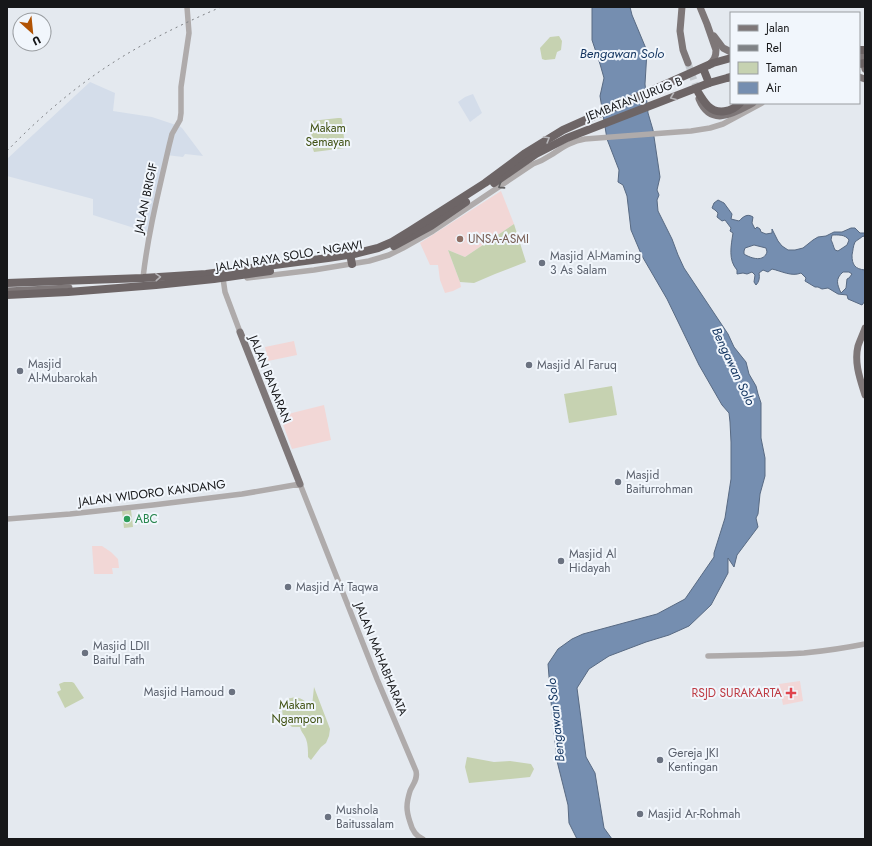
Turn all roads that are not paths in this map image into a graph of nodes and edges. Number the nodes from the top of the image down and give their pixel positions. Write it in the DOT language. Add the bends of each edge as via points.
graph roads {
  1 [pos="187,7"];
  2 [pos="683,7"];
  3 [pos="700,7"];
  4 [pos="707,24"];
  5 [pos="862,50"];
  6 [pos="730,52"];
  7 [pos="730,58"];
  8 [pos="688,63"];
  9 [pos="864,65"];
  10 [pos="705,67"];
  11 [pos="730,78"];
  12 [pos="709,83"];
  13 [pos="698,92"];
  14 [pos="739,104"];
  15 [pos="751,104"];
  16 [pos="760,104"];
  17 [pos="733,116"];
  18 [pos="565,134"];
  19 [pos="531,162"];
  20 [pos="143,278"];
  21 [pos="105,280"];
  22 [pos="223,280"];
  23 [pos="7,283"];
  24 [pos="67,286"];
  25 [pos="7,288"];
  26 [pos="106,289"];
  27 [pos="7,291"];
  28 [pos="7,295"];
  29 [pos="865,328"];
  30 [pos="240,332"];
  31 [pos="865,395"];
  32 [pos="300,484"];
  33 [pos="7,519"];
  34 [pos="865,644"];
  35 [pos="708,656"];
  36 [pos="423,839"];
  1 -- 20 [label="street, JALAN BRIGIF" via="189,38 181,87 182,105 178,123 168,146"];
  2 -- 8 [label="main road" via="680,31"];
  3 -- 4 [label="main road"];
  4 -- 6 [label="main road" via="723,48"];
  4 -- 10 [label="main road" via="716,54 714,60"];
  5 -- 9 [label="main road"];
  7 -- 10 [label="highway"];
  10 -- 12 [label="highway"];
  10 -- 18 [label="highway"];
  11 -- 12 [label="highway, JEMBATAN JURUG B"];
  12 -- 18 [label="highway, JEMBATAN JURUG B, one-way"];
  13 -- 14 [label="highway" via="706,105 714,110 732,110"];
  13 -- 17 [label="main road" via="698,97 706,110 721,116"];
  15 -- 17 [label="main road"];
  16 -- 17 [label="street"];
  17 -- 19 [label="street" via="723,124 691,131 585,139 570,143 550,156"];
  18 -- 19 [label="highway, JALAN RAYA SOLO - NGAWI"];
  20 -- 18 [label="highway, JALAN RAYA SOLO - NGAWI, one-way" via="206,274 354,254 378,248 410,231 524,154"];
  19 -- 22 [label="highway, JALAN RAYA SOLO - NGAWI, one-way" via="413,239 387,250 352,262"];
  20 -- 21 [label="highway, JALAN RAYA SOLO - NGAWI"];
  21 -- 23 [label="highway, JALAN RAYA SOLO - NGAWI"];
  21 -- 24 [label="main road"];
  22 -- 26 [label="highway, JALAN RAYA SOLO - NGAWI"];
  22 -- 30 [label="street, JALAN BANARAN"];
  24 -- 25 [label="main road"];
  24 -- 26 [label="main road"];
  24 -- 27 [label="main road"];
  26 -- 28 [label="highway, JALAN RAYA SOLO - NGAWI"];
  29 -- 31 [label="main road" via="858,346 857,360"];
  30 -- 32 [label="main road, JALAN BANARAN"];
  32 -- 33 [label="street, JALAN WIDORO KANDANG" via="153,505"];
  32 -- 36 [label="street, JALAN MAHABHARATA" via="414,766 417,775 407,811 411,826"];
  34 -- 35 [label="street" via="802,653"];
}
